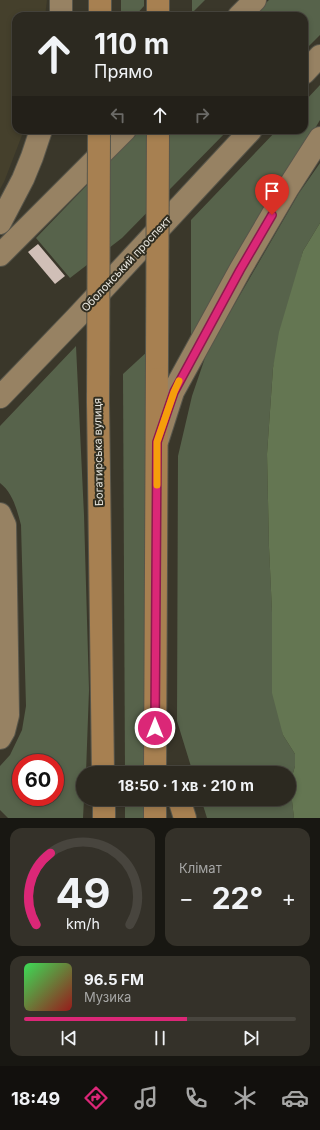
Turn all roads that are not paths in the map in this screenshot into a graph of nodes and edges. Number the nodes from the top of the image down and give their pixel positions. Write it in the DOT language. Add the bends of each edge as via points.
graph roads {
  1 [pos="62,0"];
  2 [pos="100,0"];
  3 [pos="158,0"];
  4 [pos="255,0"];
  5 [pos="61,12"];
  6 [pos="100,12"];
  7 [pos="158,12"];
  8 [pos="243,12"];
  9 [pos="320,56"];
  10 [pos="308,69"];
  11 [pos="40,134"];
  12 [pos="99,134"];
  13 [pos="121,134"];
  14 [pos="158,134"];
  15 [pos="247,134"];
  16 [pos="320,138"];
  17 [pos="0,223"];
  18 [pos="0,255"];
  19 [pos="0,397"];
  20 [pos="157,442"];
  21 [pos="0,514"];
  22 [pos="155,728"];
  23 [pos="0,738"];
  24 [pos="103,766"];
  25 [pos="155,766"];
  26 [pos="168,766"];
  27 [pos="104,806"];
  28 [pos="155,806"];
  29 [pos="181,806"];
  30 [pos="104,818"];
  31 [pos="155,818"];
  32 [pos="185,818"];
  1 -- 5 [label="main road"];
  2 -- 6 [label="main road"];
  3 -- 7 [label="main road"];
  4 -- 8 [label="main road"];
  9 -- 10 [label="main road"];
  11 -- 17 [label="main road" via="23,179"];
  12 -- 24 [label="main road, Богатирська вулиця, bridge" via="98,402"];
  13 -- 18 [label="main road"];
  14 -- 20 [label="main road, bridge"];
  15 -- 19 [label="main road, Оболонський проспект"];
  16 -- 20 [label="main road" via="240,270 174,392"];
  20 -- 22 [label="main road"];
  21 -- 23 [label="main road" via="5,525 8,715"];
  22 -- 25 [label="main road"];
  22 -- 26 [label="main road"];
  27 -- 30 [label="main road"];
  28 -- 31 [label="main road"];
  29 -- 32 [label="main road"];
}
